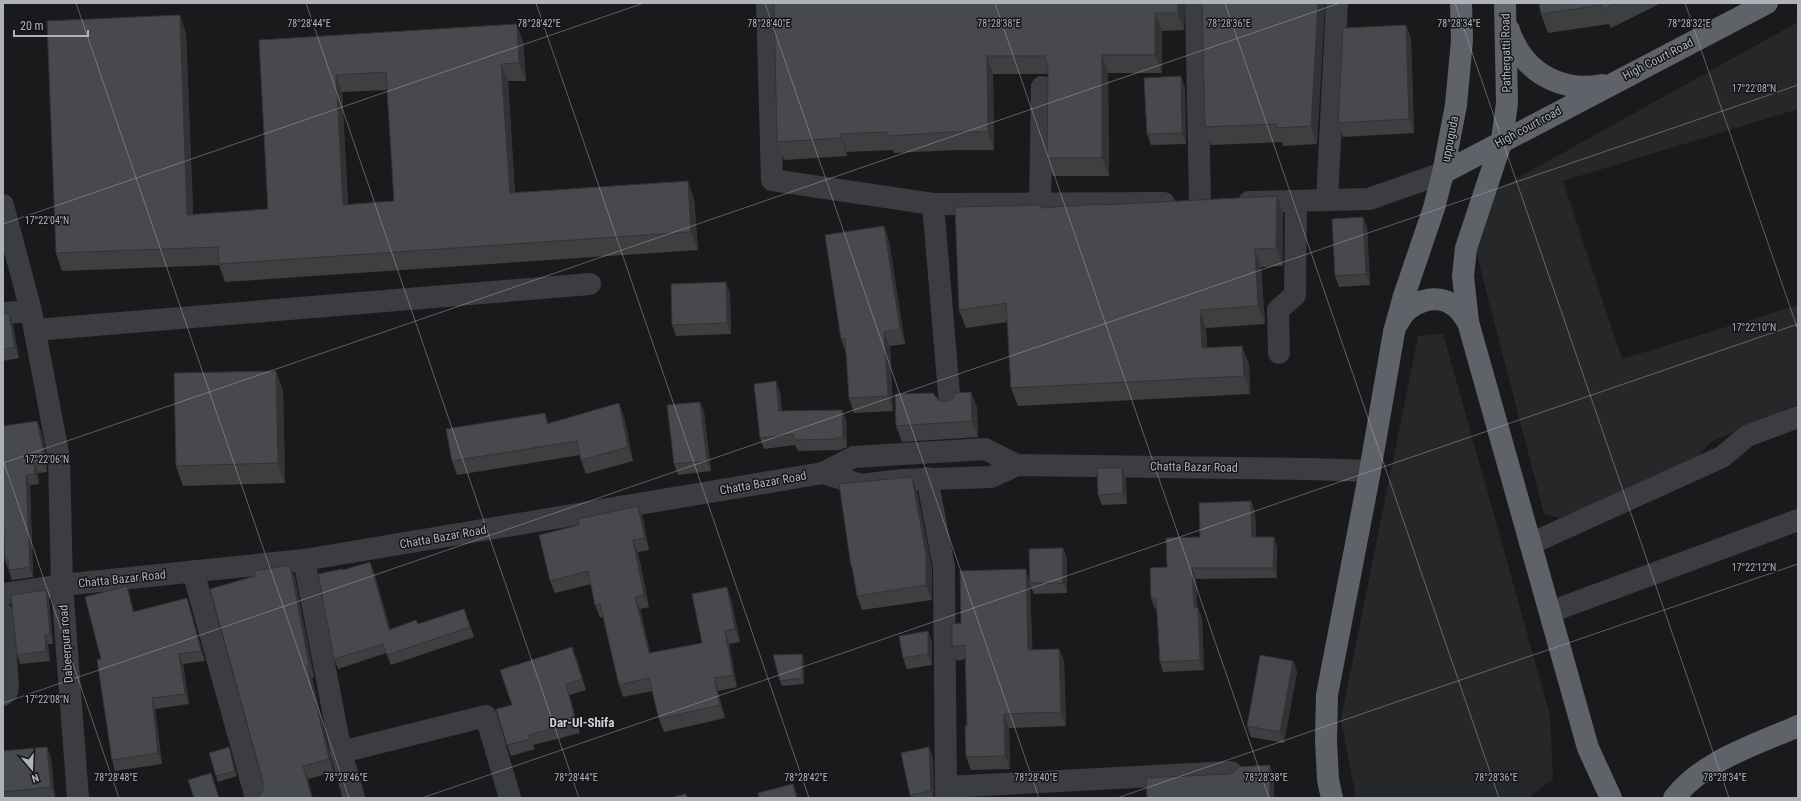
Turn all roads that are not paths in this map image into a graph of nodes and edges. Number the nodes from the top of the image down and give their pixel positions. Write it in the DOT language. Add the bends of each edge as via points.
graph roads {
  1 [pos="767,3"];
  2 [pos="1196,3"];
  3 [pos="1337,3"];
  4 [pos="1461,3"];
  5 [pos="1767,3"];
  6 [pos="1505,5"];
  7 [pos="1613,83"];
  8 [pos="1042,86"];
  9 [pos="1502,140"];
  10 [pos="1443,173"];
  11 [pos="1327,200"];
  12 [pos="1296,201"];
  13 [pos="1200,203"];
  14 [pos="933,204"];
  15 [pos="1040,204"];
  16 [pos="3,205"];
  17 [pos="590,284"];
  18 [pos="3,313"];
  19 [pos="33,321"];
  20 [pos="1468,322"];
  21 [pos="1394,332"];
  22 [pos="1279,354"];
  23 [pos="950,405"];
  24 [pos="1798,417"];
  25 [pos="1017,465"];
  26 [pos="1370,471"];
  27 [pos="823,473"];
  28 [pos="927,478"];
  29 [pos="1798,520"];
  30 [pos="1530,544"];
  31 [pos="304,560"];
  32 [pos="193,571"];
  33 [pos="62,585"];
  34 [pos="3,594"];
  35 [pos="1550,612"];
  36 [pos="3,614"];
  37 [pos="3,695"];
  38 [pos="1798,726"];
  39 [pos="342,752"];
  40 [pos="1231,772"];
  41 [pos="1602,778"];
  42 [pos="946,792"];
  43 [pos="78,798"];
  44 [pos="256,798"];
  45 [pos="354,798"];
  46 [pos="510,798"];
  47 [pos="1332,798"];
  48 [pos="1593,798"];
  49 [pos="1611,798"];
  50 [pos="1674,798"];
  1 -- 14 [label="street" via="772,180"];
  2 -- 13 [label="street"];
  3 -- 11 [label="street"];
  4 -- 10 [label="highway, uppuguda" via="1462,40 1456,105"];
  5 -- 7 [label="highway, High Court Road"];
  6 -- 7 [label="highway" via="1509,32 1521,55 1539,73 1562,84 1588,88"];
  6 -- 9 [label="highway, Pathergatti Road" via="1507,103"];
  7 -- 9 [label="highway, High court road"];
  8 -- 15 [label="street"];
  9 -- 10 [label="highway, High court road"];
  9 -- 20 [label="highway" via="1466,248 1462,276"];
  10 -- 11 [label="street" via="1369,198"];
  10 -- 21 [label="highway, uppuguda"];
  11 -- 12 [label="street"];
  12 -- 13 [label="street"];
  12 -- 22 [label="street" via="1295,295 1278,310"];
  13 -- 15 [label="street"];
  14 -- 15 [label="street"];
  14 -- 23 [label="street"];
  16 -- 19 [label="street, Dabeerpura road"];
  17 -- 19 [label="street"];
  18 -- 19 [label="street"];
  19 -- 33 [label="street, Dabeerpura road" via="58,458"];
  20 -- 21 [label="highway" via="1456,306 1437,299 1418,302 1402,314"];
  20 -- 30 [label="highway"];
  21 -- 26 [label="highway"];
  24 -- 30 [label="street" via="1747,436 1722,457"];
  25 -- 26 [label="street, Chatta Bazar Road"];
  25 -- 27 [label="street, Chatta Bazar Road" via="985,449 854,457"];
  25 -- 28 [label="street, Chatta Bazar Road" via="990,477"];
  26 -- 47 [label="highway" via="1327,695 1326,740 1328,780"];
  27 -- 28 [label="street, Chatta Bazar Road" via="861,485"];
  27 -- 31 [label="street, Chatta Bazar Road"];
  28 -- 42 [label="street" via="944,567"];
  29 -- 35 [label="street"];
  30 -- 35 [label="highway"];
  31 -- 32 [label="street, Chatta Bazar Road"];
  31 -- 39 [label="street"];
  32 -- 33 [label="street, Chatta Bazar Road"];
  32 -- 44 [label="street"];
  33 -- 34 [label="street, Chatta Bazar Road"];
  33 -- 43 [label="street, Dabeerpura road"];
  35 -- 41 [label="highway" via="1588,748"];
  36 -- 37 [label="street" via="8,686 7,692"];
  38 -- 50 [label="highway" via="1712,764 1689,781"];
  39 -- 45 [label="street"];
  39 -- 46 [label="street" via="486,716"];
  40 -- 42 [label="street"];
  41 -- 48 [label="highway"];
  41 -- 49 [label="highway"];
}
